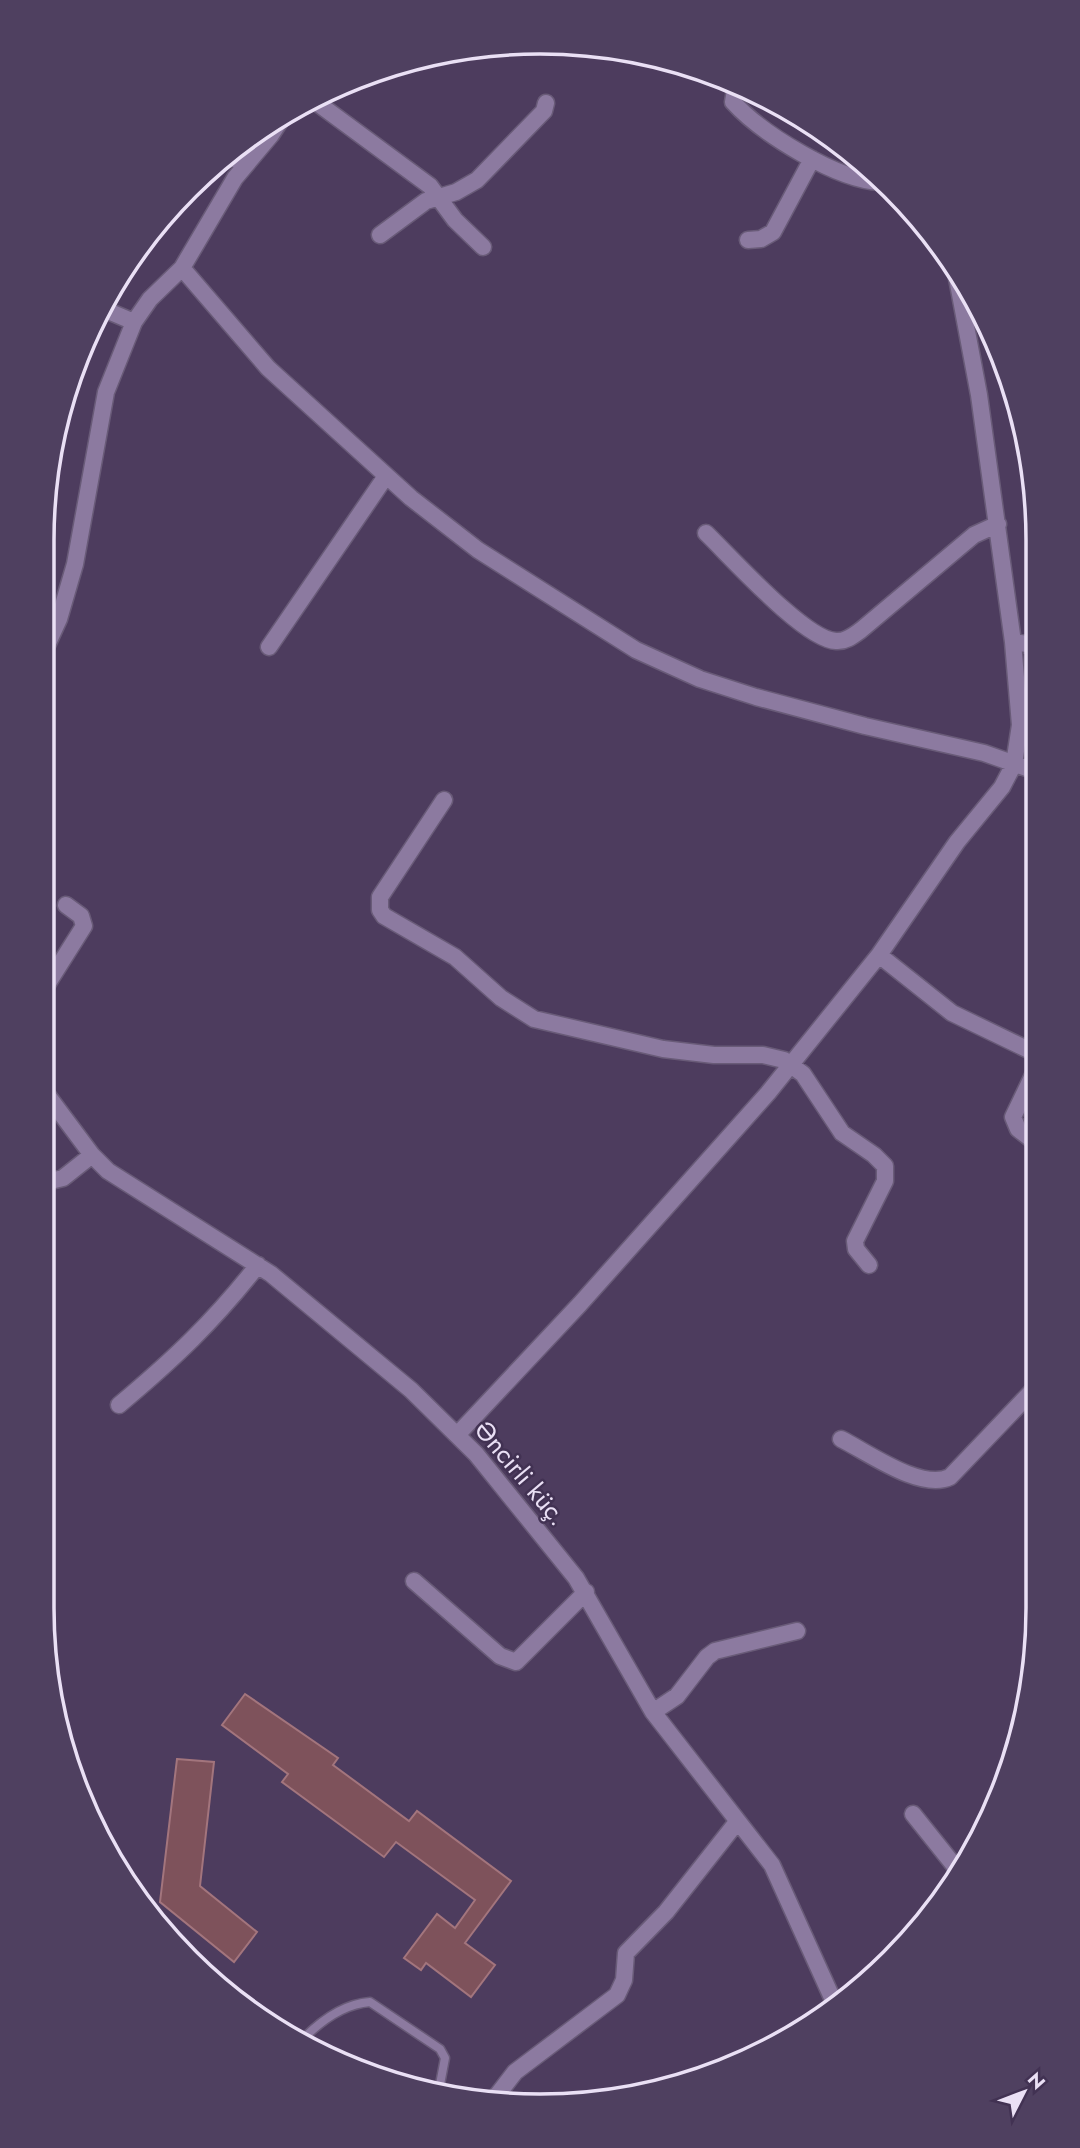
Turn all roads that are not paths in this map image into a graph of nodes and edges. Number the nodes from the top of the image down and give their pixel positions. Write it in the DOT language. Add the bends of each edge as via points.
graph roads {
  1 [pos="734,95"];
  2 [pos="546,103"];
  3 [pos="322,106"];
  4 [pos="270,136"];
  5 [pos="812,159"];
  6 [pos="238,160"];
  7 [pos="245,164"];
  8 [pos="864,178"];
  9 [pos="441,198"];
  10 [pos="380,234"];
  11 [pos="748,240"];
  12 [pos="483,247"];
  13 [pos="182,268"];
  14 [pos="960,295"];
  15 [pos="111,312"];
  16 [pos="134,322"];
  17 [pos="386,476"];
  18 [pos="998,524"];
  19 [pos="706,533"];
  20 [pos="54,630"];
  21 [pos="1013,642"];
  22 [pos="1026,644"];
  23 [pos="269,647"];
  24 [pos="1014,764"];
  25 [pos="1026,768"];
  26 [pos="443,800"];
  27 [pos="66,905"];
  28 [pos="878,955"];
  29 [pos="54,974"];
  30 [pos="1026,1049"];
  31 [pos="792,1064"];
  32 [pos="1026,1090"];
  33 [pos="54,1103"];
  34 [pos="1026,1135"];
  35 [pos="92,1155"];
  36 [pos="54,1179"];
  37 [pos="258,1265"];
  38 [pos="869,1265"];
  39 [pos="1026,1397"];
  40 [pos="119,1405"];
  41 [pos="458,1434"];
  42 [pos="841,1439"];
  43 [pos="414,1580"];
  44 [pos="586,1592"];
  45 [pos="797,1631"];
  46 [pos="653,1712"];
  47 [pos="913,1814"];
  48 [pos="737,1822"];
  49 [pos="953,1864"];
  50 [pos="832,1996"];
  51 [pos="308,2035"];
  52 [pos="441,2083"];
  53 [pos="499,2092"];
  1 -- 5 [label="street" via="733,102 744,114"];
  2 -- 9 [label="street" via="544,111 477,180"];
  3 -- 9 [label="street"];
  4 -- 7 [label="street"];
  5 -- 8 [label="street"];
  5 -- 11 [label="street" via="773,232"];
  6 -- 7 [label="street"];
  7 -- 13 [label="street"];
  9 -- 10 [label="street" via="426,201"];
  9 -- 12 [label="street" via="454,220"];
  13 -- 16 [label="street"];
  13 -- 17 [label="street" via="268,368"];
  14 -- 18 [label="street"];
  15 -- 16 [label="street"];
  16 -- 20 [label="street" via="106,392 75,564"];
  17 -- 23 [label="street"];
  17 -- 24 [label="street" via="478,550 596,626 673,668 756,697"];
  18 -- 19 [label="street" via="974,535 861,630 836,641 818,635 793,617"];
  18 -- 21 [label="street"];
  21 -- 22 [label="street"];
  21 -- 24 [label="street" via="1020,725"];
  24 -- 25 [label="street"];
  24 -- 28 [label="street" via="1002,787 957,842"];
  26 -- 31 [label="street" via="380,897 384,916 455,957 501,998 534,1018 663,1049 763,1055"];
  27 -- 29 [label="street" via="82,916 83,926"];
  28 -- 30 [label="street" via="952,1013"];
  28 -- 31 [label="street"];
  31 -- 38 [label="street" via="842,1133 885,1166 885,1181 855,1241"];
  31 -- 41 [label="street"];
  32 -- 34 [label="street" via="1013,1117"];
  33 -- 35 [label="street, Əncirli küç."];
  35 -- 36 [label="street" via="71,1173"];
  35 -- 37 [label="street, Əncirli küç." via="122,1182"];
  37 -- 40 [label="street" via="184,1350"];
  37 -- 41 [label="street, Əncirli küç."];
  39 -- 42 [label="street" via="941,1481 918,1478"];
  41 -- 44 [label="street, Əncirli küç."];
  43 -- 44 [label="street" via="500,1656 516,1662"];
  44 -- 46 [label="street, Əncirli küç."];
  45 -- 46 [label="street" via="715,1651 677,1696"];
  46 -- 48 [label="street, Əncirli küç."];
  47 -- 49 [label="street"];
  48 -- 50 [label="street, Əncirli küç." via="778,1874"];
  48 -- 53 [label="street" via="666,1912 626,1953 624,1980 617,1995 515,2072"];
  51 -- 52 [label="lane" via="326,2019 370,2003 440,2049 444,2058"];
}
